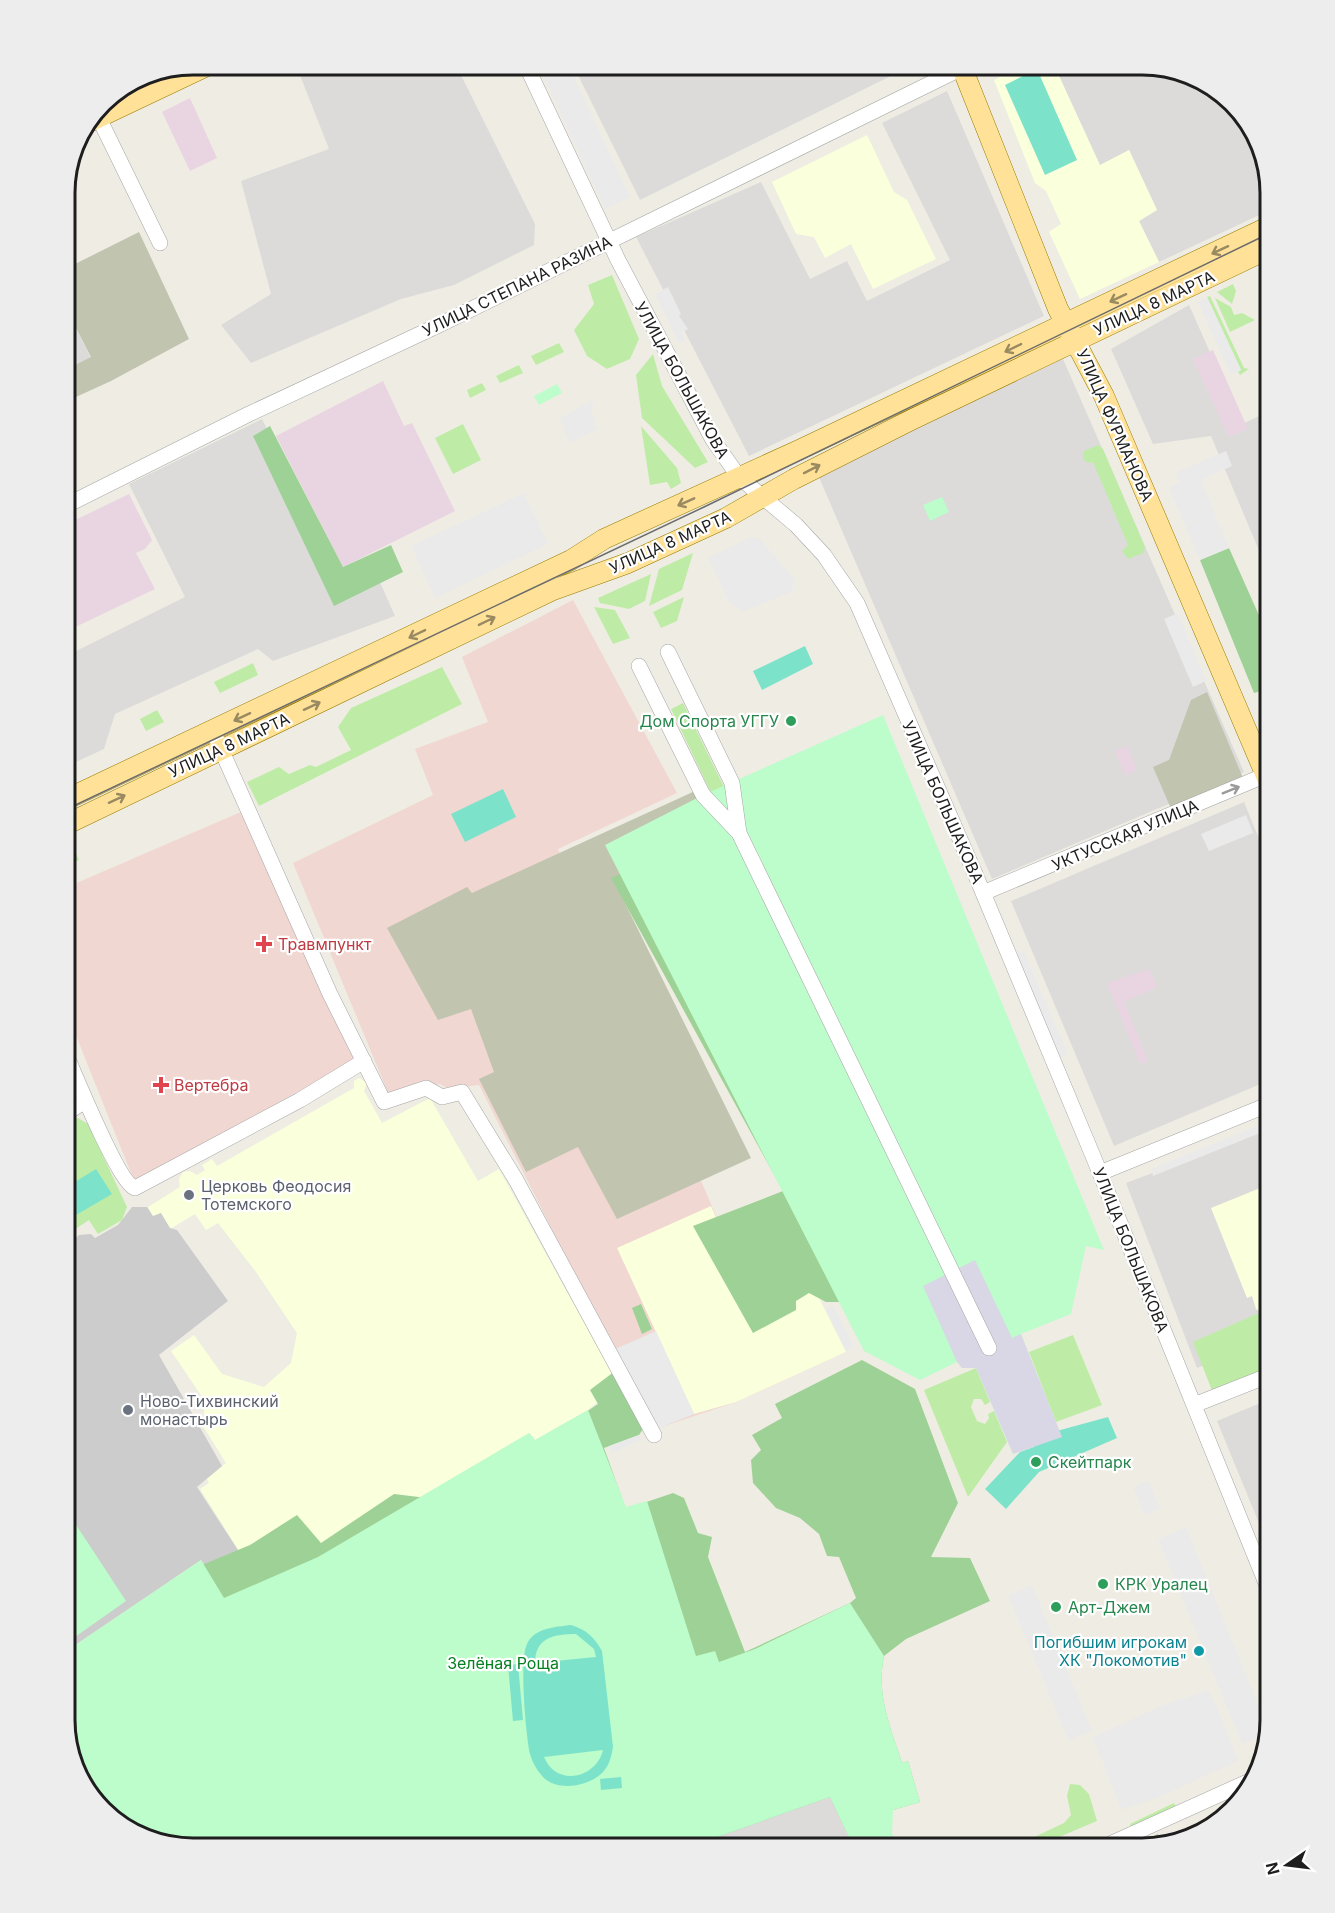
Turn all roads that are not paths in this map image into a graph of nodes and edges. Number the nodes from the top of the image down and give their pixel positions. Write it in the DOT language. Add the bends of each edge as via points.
graph roads {
  1 [pos="531,75"];
  2 [pos="946,75"];
  3 [pos="967,75"];
  4 [pos="184,76"];
  5 [pos="111,109"];
  6 [pos="98,124"];
  7 [pos="1260,231"];
  8 [pos="608,240"];
  9 [pos="160,243"];
  10 [pos="1260,253"];
  11 [pos="1066,322"];
  12 [pos="1076,340"];
  13 [pos="740,477"];
  14 [pos="761,498"];
  15 [pos="75,501"];
  16 [pos="668,652"];
  17 [pos="639,666"];
  18 [pos="217,740"];
  19 [pos="1260,761"];
  20 [pos="1260,783"];
  21 [pos="75,796"];
  22 [pos="75,819"];
  23 [pos="739,833"];
  24 [pos="983,893"];
  25 [pos="364,1061"];
  26 [pos="75,1076"];
  27 [pos="85,1101"];
  28 [pos="75,1108"];
  29 [pos="1260,1108"];
  30 [pos="1100,1173"];
  31 [pos="989,1348"];
  32 [pos="1260,1379"];
  33 [pos="1194,1405"];
  34 [pos="654,1435"];
  35 [pos="1260,1568"];
  36 [pos="1240,1785"];
  37 [pos="1123,1838"];
  1 -- 8 [label="street, УЛИЦА БОЛЬШАКОВА"];
  2 -- 8 [label="street, УЛИЦА СТЕПАНА РАЗИНА"];
  3 -- 11 [label="main road, УЛИЦА ФУРМАНОВА" via="1025,230"];
  4 -- 5 [label="main road"];
  6 -- 9 [label="street"];
  7 -- 11 [label="main road, УЛИЦА 8 МАРТА, one-way"];
  8 -- 13 [label="street, УЛИЦА БОЛЬШАКОВА" via="693,405"];
  8 -- 15 [label="street, УЛИЦА СТЕПАНА РАЗИНА"];
  10 -- 12 [label="main road, УЛИЦА 8 МАРТА"];
  11 -- 12 [label="main road, УЛИЦА ФУРМАНОВА"];
  11 -- 13 [label="main road, УЛИЦА 8 МАРТА, one-way"];
  14 -- 12 [label="main road, УЛИЦА 8 МАРТА, one-way"];
  12 -- 19 [label="main road, УЛИЦА ФУРМАНОВА" via="1119,430"];
  13 -- 14 [label="street, УЛИЦА БОЛЬШАКОВА"];
  13 -- 18 [label="main road, УЛИЦА 8 МАРТА, one-way" via="604,539 571,560"];
  18 -- 14 [label="main road, УЛИЦА 8 МАРТА, one-way" via="553,590 628,563"];
  14 -- 24 [label="street, УЛИЦА БОЛЬШАКОВА" via="796,525 824,555 857,603"];
  16 -- 23 [label="street" via="732,783"];
  17 -- 23 [label="street" via="703,795"];
  18 -- 21 [label="main road, УЛИЦА 8 МАРТА"];
  22 -- 18 [label="main road, УЛИЦА 8 МАРТА, one-way"];
  18 -- 25 [label="street" via="330,994"];
  24 -- 20 [label="street, УКТУССКАЯ УЛИЦА, one-way"];
  23 -- 31 [label="street"];
  24 -- 30 [label="street, УЛИЦА БОЛЬШАКОВА"];
  25 -- 27 [label="street" via="142,1186 129,1185"];
  25 -- 34 [label="street" via="384,1102 426,1088 442,1097 462,1092 494,1143"];
  26 -- 27 [label="street"];
  27 -- 28 [label="street"];
  29 -- 30 [label="street"];
  30 -- 33 [label="street, УЛИЦА БОЛЬШАКОВА"];
  32 -- 33 [label="street"];
  33 -- 35 [label="street, УЛИЦА БОЛЬШАКОВА"];
  36 -- 37 [label="street"];
}
